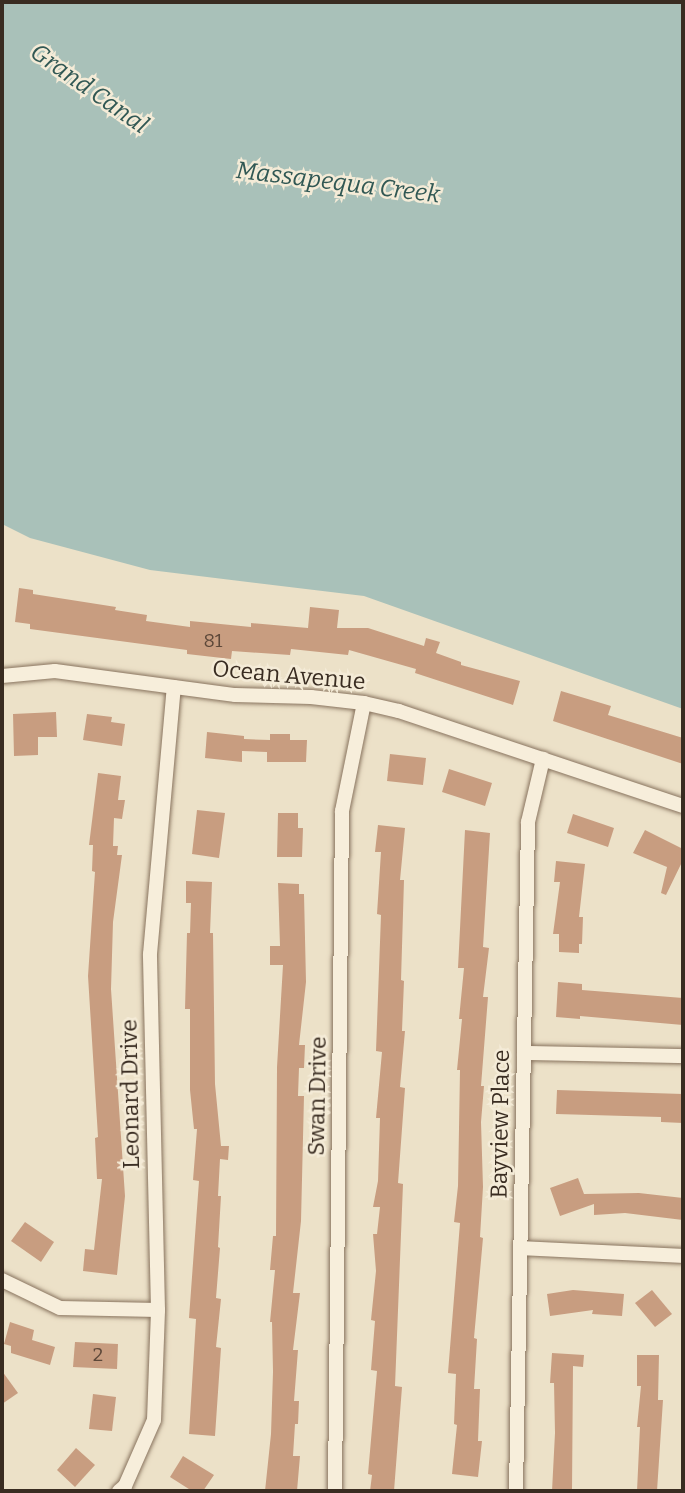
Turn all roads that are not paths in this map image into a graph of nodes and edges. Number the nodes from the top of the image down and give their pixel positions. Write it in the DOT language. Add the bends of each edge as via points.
graph roads {
  1 [pos="2,676"];
  2 [pos="174,687"];
  3 [pos="364,703"];
  4 [pos="543,759"];
  5 [pos="683,806"];
  6 [pos="524,1054"];
  7 [pos="683,1056"];
  8 [pos="521,1248"];
  9 [pos="683,1256"];
  10 [pos="2,1280"];
  11 [pos="158,1310"];
  12 [pos="126,1489"];
  13 [pos="335,1491"];
  14 [pos="516,1491"];
  1 -- 2 [label="street, Ocean Avenue" via="55,671"];
  2 -- 3 [label="street, Ocean Avenue"];
  2 -- 11 [label="street, Leonard Drive" via="150,954"];
  3 -- 4 [label="street, Ocean Avenue"];
  3 -- 13 [label="street, Swan Drive" via="342,811"];
  4 -- 5 [label="street, Ocean Avenue"];
  4 -- 6 [label="street, Bayview Place" via="528,822"];
  6 -- 7 [label="street"];
  6 -- 8 [label="street, Bayview Place"];
  8 -- 9 [label="street"];
  8 -- 14 [label="street, Bayview Place"];
  10 -- 11 [label="street" via="60,1307"];
  11 -- 12 [label="street, Leonard Drive" via="154,1420"];
}
